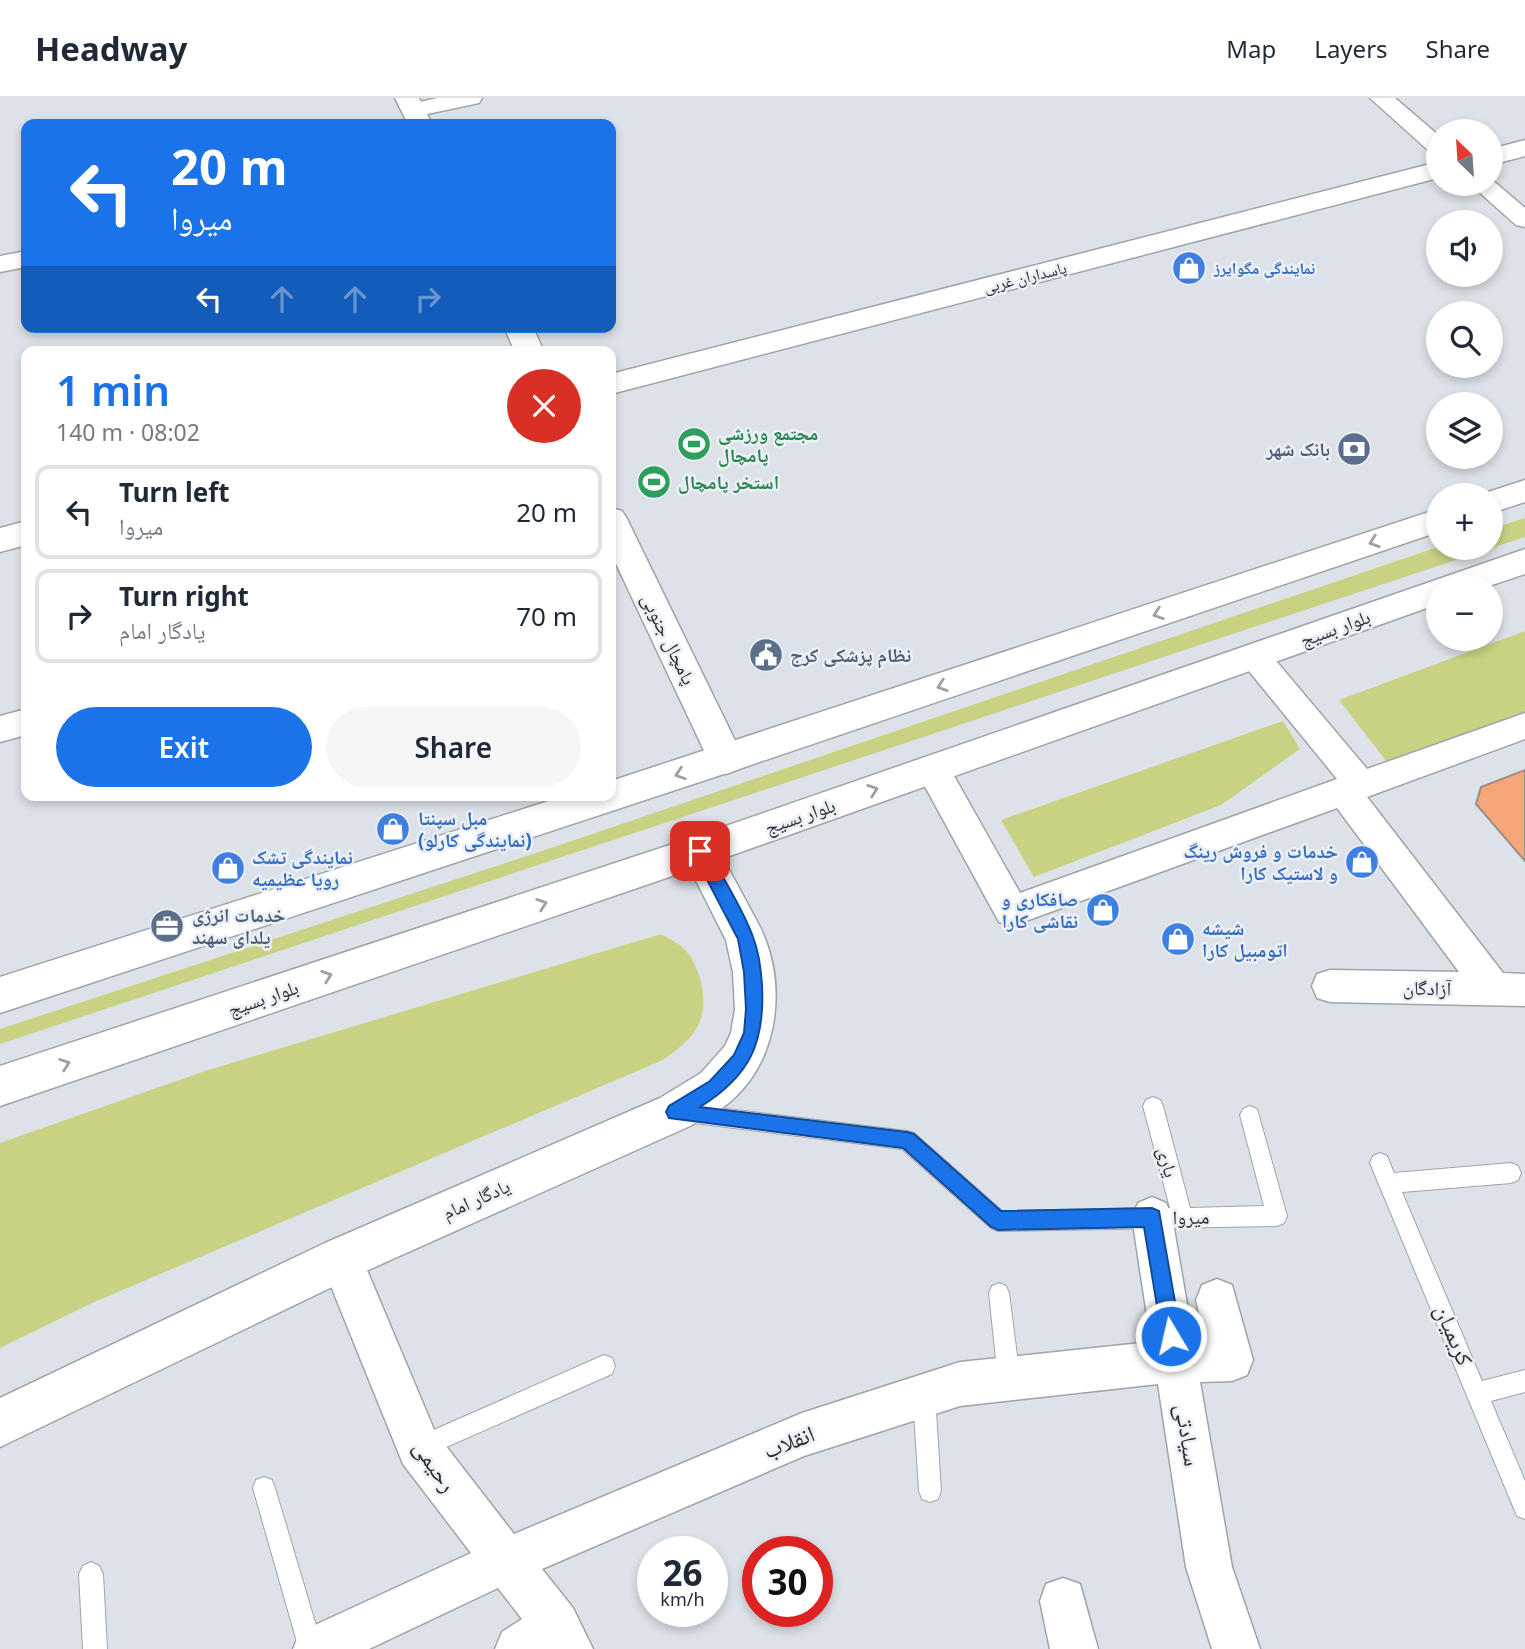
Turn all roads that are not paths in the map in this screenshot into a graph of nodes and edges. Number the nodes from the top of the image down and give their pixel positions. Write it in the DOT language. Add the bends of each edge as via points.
graph roads {
  1 [pos="471,98"];
  2 [pos="1381,98"];
  3 [pos="413,111"];
  4 [pos="1426,137"];
  5 [pos="1525,148"];
  6 [pos="1503,154"];
  7 [pos="1426,173"];
  8 [pos="1496,196"];
  9 [pos="1525,220"];
  10 [pos="21,260"];
  11 [pos="0,264"];
  12 [pos="616,383"];
  13 [pos="1525,491"];
  14 [pos="1503,498"];
  15 [pos="1426,524"];
  16 [pos="21,534"];
  17 [pos="0,540"];
  18 [pos="618,552"];
  19 [pos="1525,561"];
  20 [pos="1488,574"];
  21 [pos="1426,595"];
  22 [pos="1255,657"];
  23 [pos="21,723"];
  24 [pos="1525,726"];
  25 [pos="0,729"];
  26 [pos="726,759"];
  27 [pos="933,769"];
  28 [pos="1352,788"];
  29 [pos="616,795"];
  30 [pos="597,801"];
  31 [pos="700,851"];
  32 [pos="1330,986"];
  33 [pos="1509,990"];
  34 [pos="0,995"];
  35 [pos="0,1086"];
  36 [pos="1153,1106"];
  37 [pos="675,1112"];
  38 [pos="1250,1115"];
  39 [pos="1380,1163"];
  40 [pos="1511,1173"];
  41 [pos="1389,1183"];
  42 [pos="1167,1217"];
  43 [pos="341,1259"];
  44 [pos="999,1293"];
  45 [pos="1217,1300"];
  46 [pos="1175,1361"];
  47 [pos="604,1366"];
  48 [pos="1009,1379"];
  49 [pos="1525,1381"];
  50 [pos="1478,1394"];
  51 [pos="924,1396"];
  52 [pos="0,1423"];
  53 [pos="419,1448"];
  54 [pos="264,1488"];
  55 [pos="930,1491"];
  56 [pos="1525,1508"];
  57 [pos="505,1561"];
  58 [pos="91,1573"];
  59 [pos="1063,1601"];
  60 [pos="548,1641"];
  61 [pos="95,1649"];
  62 [pos="312,1649"];
  63 [pos="317,1649"];
  64 [pos="1074,1649"];
  65 [pos="1236,1649"];
  1 -- 3 [label="street"];
  2 -- 4 [label="street"];
  5 -- 6 [label="main road"];
  7 -- 12 [label="main road, پاسداران غربی"];
  8 -- 9 [label="street"];
  10 -- 11 [label="street"];
  13 -- 14 [label="main road"];
  15 -- 26 [label="main road, one-way"];
  16 -- 17 [label="main road"];
  18 -- 26 [label="main road, پامچال جنوبی"];
  19 -- 20 [label="main road"];
  21 -- 22 [label="main road, بلوار بسیج"];
  22 -- 27 [label="main road, بلوار بسیج"];
  22 -- 28 [label="street"];
  23 -- 25 [label="street"];
  24 -- 28 [label="street"];
  26 -- 29 [label="main road, one-way"];
  27 -- 28 [label="street" via="1012,911"];
  31 -- 27 [label="main road, بلوار بسیج, one-way"];
  28 -- 33 [label="street"];
  30 -- 34 [label="main road, one-way"];
  35 -- 31 [label="main road, بلوار بسیج, one-way"];
  31 -- 37 [label="main road, یادگار امام" via="746,939 755,1009 752,1034 740,1060 716,1087"];
  32 -- 33 [label="street, آزادگان"];
  36 -- 42 [label="lane, یاری"];
  37 -- 42 [label="lane, میروا" via="907,1140 998,1221"];
  37 -- 43 [label="main road, یادگار امام"];
  38 -- 42 [label="lane, میروا" via="1277,1216"];
  39 -- 41 [label="lane, کریمیان"];
  40 -- 41 [label="lane"];
  41 -- 50 [label="lane, کریمیان"];
  42 -- 46 [label="street, سیادتی"];
  43 -- 52 [label="main road, یادگار امام"];
  43 -- 53 [label="street, رحیمی"];
  44 -- 48 [label="lane"];
  45 -- 46 [label="street, انقلاب" via="1231,1360"];
  46 -- 48 [label="street, انقلاب"];
  46 -- 65 [label="street, سیادتی" via="1209,1567"];
  47 -- 53 [label="lane"];
  48 -- 51 [label="street, انقلاب" via="960,1384"];
  49 -- 50 [label="lane"];
  50 -- 56 [label="lane, کریمیان"];
  51 -- 55 [label="lane"];
  51 -- 57 [label="street, انقلاب" via="803,1435"];
  53 -- 57 [label="street, رحیمی"];
  54 -- 62 [label="lane"];
  57 -- 60 [label="street, رحیمی"];
  57 -- 63 [label="street, انقلاب"];
  58 -- 61 [label="lane"];
  59 -- 64 [label="street"];
}
